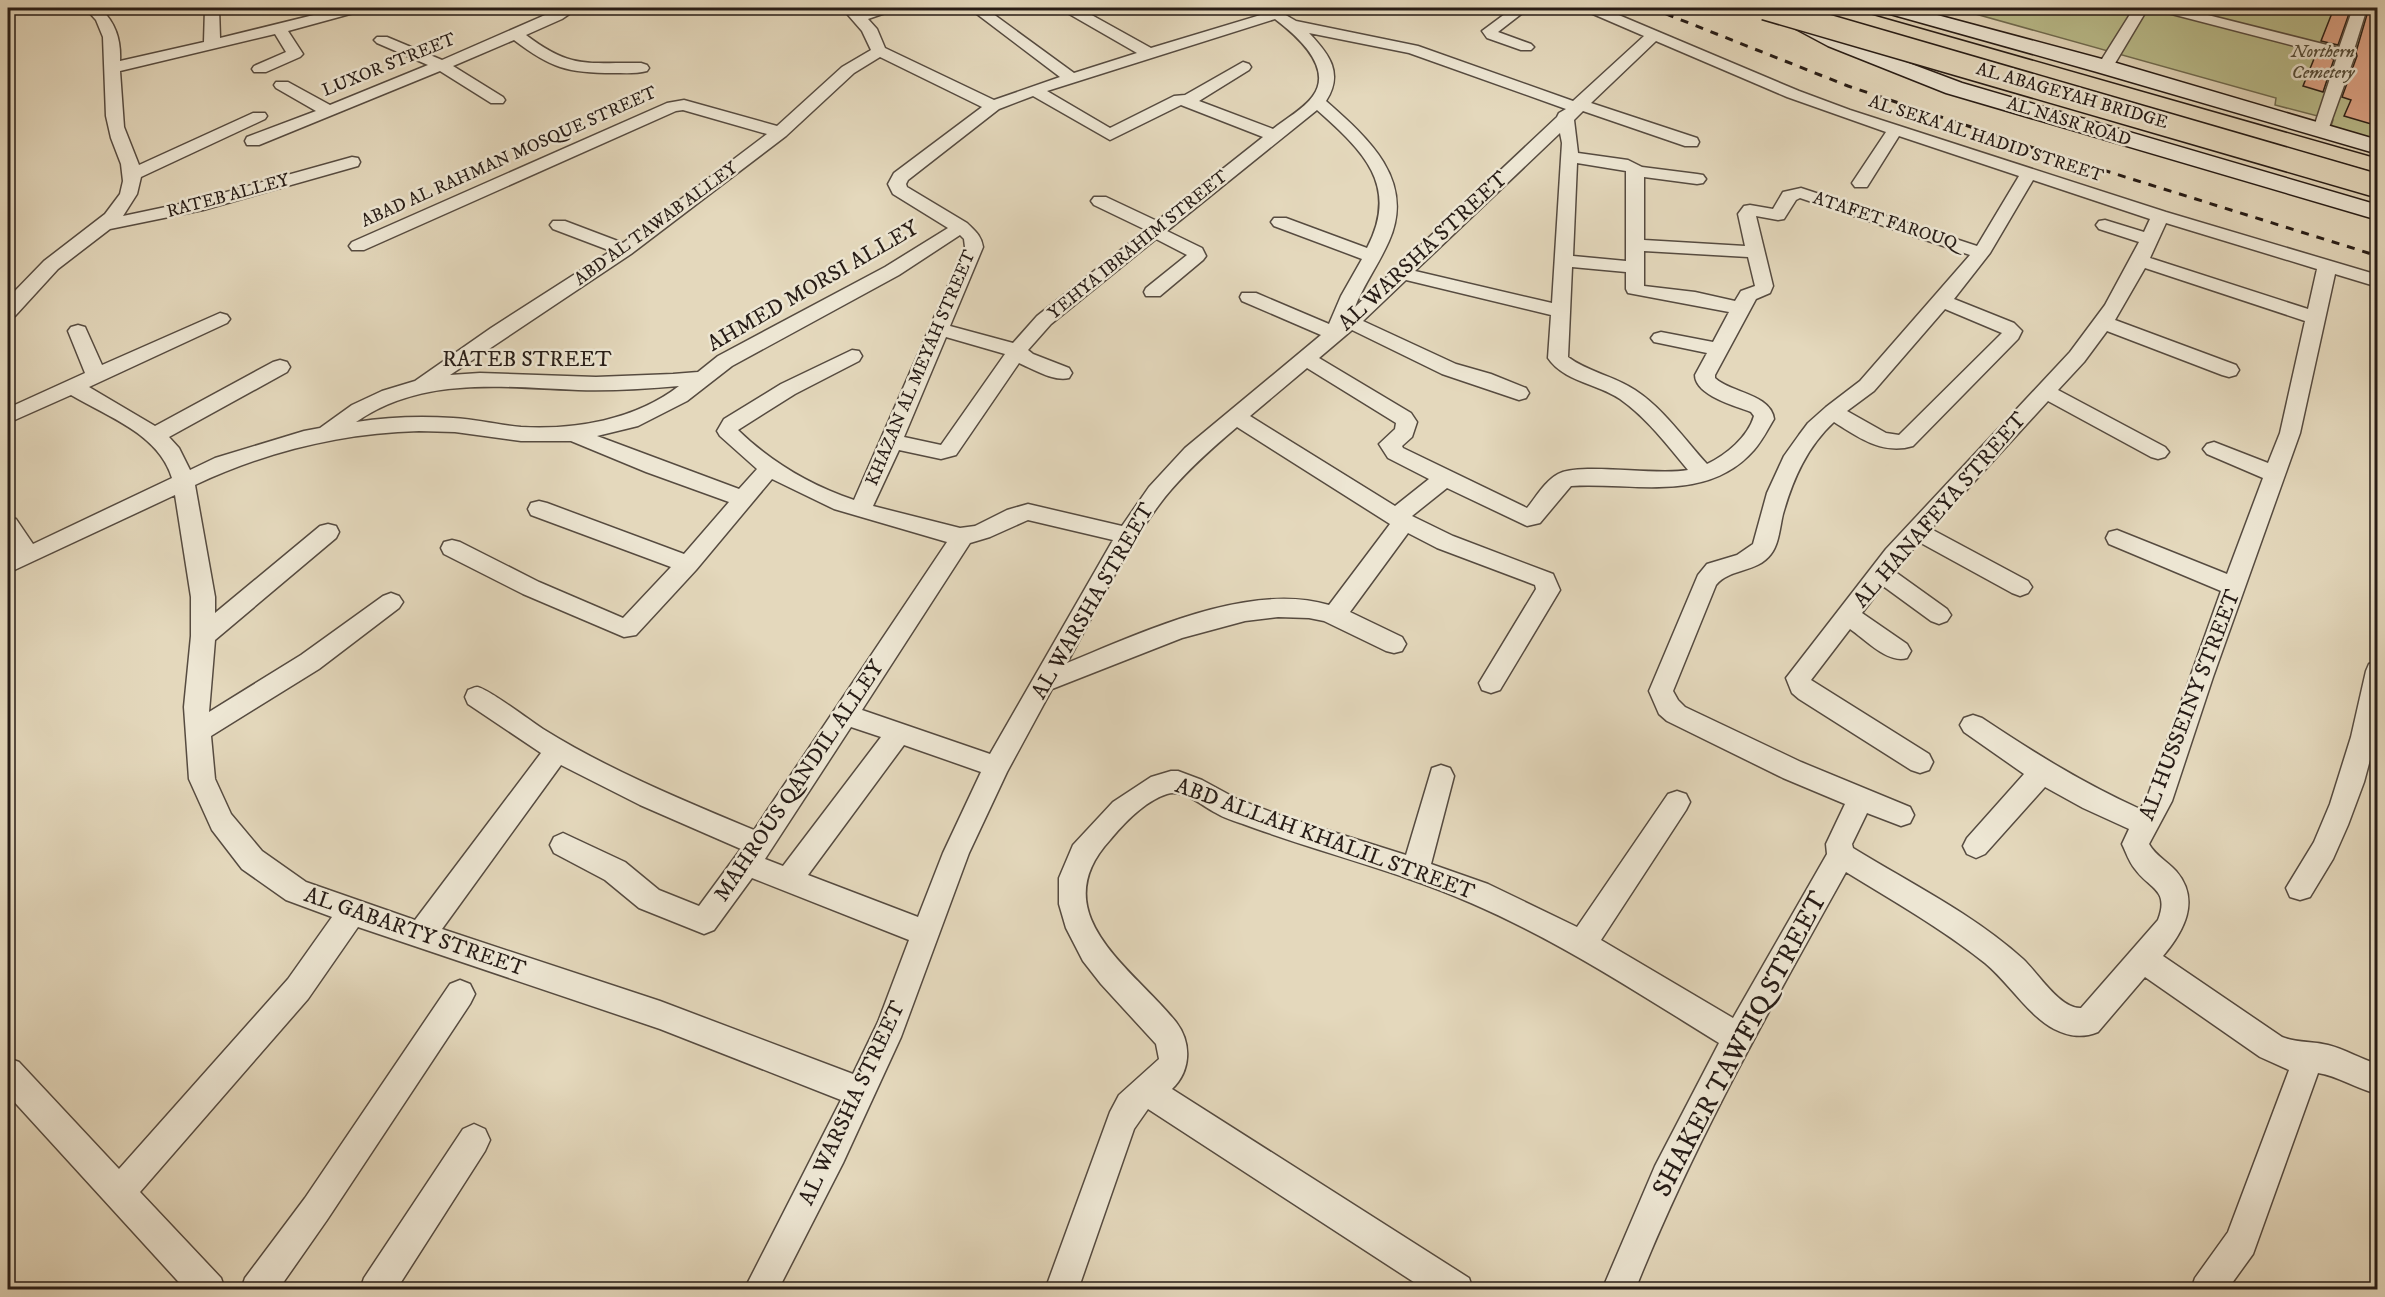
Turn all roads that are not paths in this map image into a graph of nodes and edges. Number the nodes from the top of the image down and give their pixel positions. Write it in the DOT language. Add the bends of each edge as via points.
graph roads {
  1 [pos="92,8"];
  2 [pos="212,8"];
  3 [pos="285,8"];
  4 [pos="356,8"];
  5 [pos="572,8"];
  6 [pos="886,8"];
  7 [pos="976,8"];
  8 [pos="1069,8"];
  9 [pos="1522,8"];
  10 [pos="1591,8"];
  11 [pos="1765,8"];
  12 [pos="1770,8"];
  13 [pos="1827,8"];
  14 [pos="1890,8"];
  15 [pos="2141,8"];
  16 [pos="2165,8"];
  17 [pos="2362,8"];
  18 [pos="1280,11"];
  19 [pos="1919,11"];
  20 [pos="854,12"];
  21 [pos="2378,12"];
  22 [pos="1293,25"];
  23 [pos="283,28"];
  24 [pos="516,34"];
  25 [pos="1654,35"];
  26 [pos="382,40"];
  27 [pos="212,45"];
  28 [pos="1526,47"];
  29 [pos="879,51"];
  30 [pos="1150,54"];
  31 [pos="2347,55"];
  32 [pos="441,65"];
  33 [pos="1243,67"];
  34 [pos="2105,67"];
  35 [pos="112,68"];
  36 [pos="641,68"];
  37 [pos="260,69"];
  38 [pos="1071,78"];
  39 [pos="282,85"];
  40 [pos="1034,90"];
  41 [pos="497,100"];
  42 [pos="1187,101"];
  43 [pos="1317,102"];
  44 [pos="993,106"];
  45 [pos="1573,109"];
  46 [pos="329,111"];
  47 [pos="259,116"];
  48 [pos="1895,130"];
  49 [pos="2321,130"];
  50 [pos="780,132"];
  51 [pos="1275,136"];
  52 [pos="253,141"];
  53 [pos="1691,142"];
  54 [pos="2378,147"];
  55 [pos="1569,157"];
  56 [pos="352,162"];
  57 [pos="2378,166"];
  58 [pos="1635,171"];
  59 [pos="2029,173"];
  60 [pos="132,175"];
  61 [pos="1697,179"];
  62 [pos="1861,183"];
  63 [pos="2378,186"];
  64 [pos="1100,201"];
  65 [pos="2378,213"];
  66 [pos="2160,216"];
  67 [pos="1280,222"];
  68 [pos="104,225"];
  69 [pos="559,225"];
  70 [pos="2105,225"];
  71 [pos="962,227"];
  72 [pos="1157,231"];
  73 [pos="2150,240"];
  74 [pos="1634,245"];
  75 [pos="358,246"];
  76 [pos="625,250"];
  77 [pos="1756,252"];
  78 [pos="1981,253"];
  79 [pos="1371,256"];
  80 [pos="1562,261"];
  81 [pos="2141,261"];
  82 [pos="2327,266"];
  83 [pos="1634,267"];
  84 [pos="1401,273"];
  85 [pos="2378,281"];
  86 [pos="1153,292"];
  87 [pos="1249,297"];
  88 [pos="1943,301"];
  89 [pos="1742,309"];
  90 [pos="8,312"];
  91 [pos="1562,312"];
  92 [pos="2314,317"];
  93 [pos="220,320"];
  94 [pos="2104,323"];
  95 [pos="1342,328"];
  96 [pos="939,329"];
  97 [pos="78,331"];
  98 [pos="1661,338"];
  99 [pos="1719,349"];
  100 [pos="1017,351"];
  101 [pos="852,356"];
  102 [pos="1307,359"];
  103 [pos="280,367"];
  104 [pos="2229,370"];
  105 [pos="1062,373"];
  106 [pos="704,378"];
  107 [pos="85,382"];
  108 [pos="424,383"];
  109 [pos="2045,391"];
  110 [pos="1519,393"];
  111 [pos="1833,412"];
  112 [pos="8,416"];
  113 [pos="1234,416"];
  114 [pos="326,434"];
  115 [pos="573,434"];
  116 [pos="153,435"];
  117 [pos="892,441"];
  118 [pos="2214,449"];
  119 [pos="2158,452"];
  120 [pos="769,469"];
  121 [pos="1703,474"];
  122 [pos="2275,474"];
  123 [pos="1443,479"];
  124 [pos="183,480"];
  125 [pos="744,499"];
  126 [pos="539,509"];
  127 [pos="860,510"];
  128 [pos="1400,519"];
  129 [pos="8,525"];
  130 [pos="1917,531"];
  131 [pos="328,532"];
  132 [pos="1127,535"];
  133 [pos="962,537"];
  134 [pos="2117,538"];
  135 [pos="452,548"];
  136 [pos="28,554"];
  137 [pos="8,564"];
  138 [pos="688,564"];
  139 [pos="1881,573"];
  140 [pos="2020,587"];
  141 [pos="2234,588"];
  142 [pos="391,602"];
  143 [pos="1848,615"];
  144 [pos="1938,615"];
  145 [pos="1334,616"];
  146 [pos="203,636"];
  147 [pos="1394,644"];
  148 [pos="1899,651"];
  149 [pos="2378,671"];
  150 [pos="1045,682"];
  151 [pos="1491,683"];
  152 [pos="477,697"];
  153 [pos="845,714"];
  154 [pos="1973,725"];
  155 [pos="197,732"];
  156 [pos="899,733"];
  157 [pos="558,750"];
  158 [pos="1920,762"];
  159 [pos="996,767"];
  160 [pos="2042,772"];
  161 [pos="1441,776"];
  162 [pos="1860,799"];
  163 [pos="1677,802"];
  164 [pos="1900,815"];
  165 [pos="2146,824"];
  166 [pos="563,845"];
  167 [pos="1976,846"];
  168 [pos="753,854"];
  169 [pos="1841,855"];
  170 [pos="1416,870"];
  171 [pos="789,879"];
  172 [pos="2300,888"];
  173 [pos="352,912"];
  174 [pos="925,933"];
  175 [pos="421,935"];
  176 [pos="1581,945"];
  177 [pos="2143,958"];
  178 [pos="460,994"];
  179 [pos="1738,1038"];
  180 [pos="2309,1056"];
  181 [pos="8,1073"];
  182 [pos="2378,1079"];
  183 [pos="1148,1091"];
  184 [pos="860,1092"];
  185 [pos="474,1140"];
  186 [pos="119,1193"];
  187 [pos="209,1290"];
  188 [pos="257,1290"];
  189 [pos="376,1290"];
  190 [pos="760,1290"];
  191 [pos="1061,1290"];
  192 [pos="1457,1290"];
  193 [pos="1618,1290"];
  194 [pos="2207,1290"];
  1 -- 35 [label="street" via="110,30 114,48"];
  2 -- 27 [label="street"];
  3 -- 23 [label="street"];
  4 -- 23 [label="street"];
  5 -- 24 [label="street, LUXOR STREET"];
  6 -- 20 [label="street"];
  7 -- 38 [label="street"];
  8 -- 30 [label="street"];
  9 -- 28 [label="street" via="1490,32"];
  10 -- 25 [label="street, AL SEKA AL HADID STREET"];
  11 -- 63 [label="highway, AL ABAGEYAH BRIDGE, bridge"];
  12 -- 65 [label="street, AL NASR ROAD" via="1835,42 1954,88"];
  13 -- 57 [label="highway, AL ABAGEYAH BRIDGE"];
  14 -- 19 [label="street"];
  15 -- 34 [label="street"];
  16 -- 31 [label="street"];
  17 -- 21 [label="street"];
  17 -- 31 [label="street"];
  18 -- 22 [label="street"];
  18 -- 30 [label="street, KHAZAN AL MEYAH STREET"];
  19 -- 34 [label="street"];
  20 -- 29 [label="street" via="869,29"];
  22 -- 43 [label="street" via="1317,51 1324,66 1327,85"];
  22 -- 45 [label="street" via="1413,49"];
  23 -- 27 [label="street"];
  23 -- 37 [label="street" via="296,54"];
  24 -- 32 [label="street, LUXOR STREET"];
  24 -- 36 [label="street" via="560,63"];
  25 -- 45 [label="street, AL WARSHA STREET"];
  25 -- 48 [label="street, AL SEKA AL HADID STREET" via="1793,94"];
  26 -- 32 [label="street"];
  27 -- 35 [label="street"];
  29 -- 44 [label="street"];
  29 -- 50 [label="street, ABD AL TAWAB ALLEY" via="842,76"];
  30 -- 38 [label="street, KHAZAN AL MEYAH STREET"];
  31 -- 49 [label="street"];
  32 -- 41 [label="street"];
  32 -- 46 [label="street, LUXOR STREET"];
  33 -- 42 [label="street"];
  34 -- 49 [label="street"];
  35 -- 60 [label="street" via="115,121 128,152"];
  38 -- 40 [label="street, KHAZAN AL MEYAH STREET"];
  39 -- 46 [label="street"];
  40 -- 42 [label="street" via="1110,135 1178,99"];
  40 -- 44 [label="street, KHAZAN AL MEYAH STREET"];
  42 -- 51 [label="street"];
  43 -- 51 [label="street, YEHYA IBRAHIM STREET"];
  43 -- 79 [label="street" via="1360,142 1382,173 1388,189 1391,208"];
  44 -- 71 [label="street, KHAZAN AL MEYAH STREET" via="906,171 897,184 906,196"];
  45 -- 53 [label="street"];
  45 -- 55 [label="street"];
  45 -- 84 [label="street, AL WARSHA STREET"];
  46 -- 52 [label="street, LUXOR STREET"];
  47 -- 60 [label="street"];
  48 -- 59 [label="street, AL SEKA AL HADID STREET"];
  48 -- 62 [label="street"];
  49 -- 54 [label="street"];
  50 -- 75 [label="street, ABAD AL RAHMAN MOSQUE STREET" via="684,105 673,106"];
  50 -- 76 [label="street, ABD AL TAWAB ALLEY"];
  51 -- 72 [label="street, YEHYA IBRAHIM STREET"];
  55 -- 58 [label="street" via="1628,165"];
  55 -- 80 [label="street"];
  56 -- 68 [label="street, RATEB ALLEY" via="197,206"];
  58 -- 61 [label="street"];
  58 -- 74 [label="street"];
  59 -- 66 [label="street, AL SEKA AL HADID STREET"];
  59 -- 78 [label="street"];
  60 -- 68 [label="street" via="128,196"];
  64 -- 72 [label="street"];
  66 -- 73 [label="street, AL HANAFEYA STREET"];
  66 -- 82 [label="street, AL SEKA AL HADID STREET"];
  67 -- 79 [label="street"];
  68 -- 90 [label="street" via="51,266"];
  69 -- 76 [label="street"];
  70 -- 73 [label="street"];
  71 -- 96 [label="street, KHAZAN AL MEYAH STREET" via="973,239 974,247"];
  71 -- 106 [label="street, AHMED MORSI ALLEY" via="892,271 724,361"];
  72 -- 86 [label="street" via="1197,256"];
  72 -- 100 [label="street, YEHYA IBRAHIM STREET" via="1044,320"];
  73 -- 81 [label="street, AL HANAFEYA STREET"];
  74 -- 77 [label="street"];
  74 -- 83 [label="street"];
  76 -- 108 [label="street, ABD AL TAWAB ALLEY"];
  77 -- 78 [label="street, ATAFET FAROUQ" via="1748,212 1778,215 1794,194 1808,195"];
  77 -- 89 [label="street" via="1764,286 1748,295"];
  78 -- 88 [label="street"];
  79 -- 95 [label="street" via="1349,298"];
  80 -- 83 [label="street"];
  80 -- 91 [label="street"];
  81 -- 92 [label="street"];
  81 -- 94 [label="street, AL HANAFEYA STREET"];
  82 -- 85 [label="street, AL SEKA AL HADID STREET"];
  82 -- 92 [label="street, AL HUSSEINY STREET"];
  83 -- 89 [label="street" via="1634,284 1640,291"];
  84 -- 91 [label="street"];
  84 -- 95 [label="street, AL WARSHA STREET"];
  87 -- 95 [label="street"];
  88 -- 111 [label="street" via="1866,386"];
  88 -- 111 [label="street" via="2007,327 2011,335 1906,441 1884,441"];
  89 -- 99 [label="street"];
  91 -- 121 [label="street" via="1558,358 1561,363 1629,395"];
  92 -- 122 [label="street, AL HUSSEINY STREET" via="2299,400"];
  93 -- 107 [label="street"];
  94 -- 104 [label="street"];
  94 -- 109 [label="street, AL HANAFEYA STREET"];
  95 -- 102 [label="street, AL WARSHA STREET"];
  95 -- 110 [label="street"];
  96 -- 100 [label="street"];
  96 -- 117 [label="street, KHAZAN AL MEYAH STREET"];
  97 -- 107 [label="street"];
  98 -- 99 [label="street"];
  99 -- 121 [label="street" via="1704,380 1716,390 1758,407 1764,419 1735,457"];
  100 -- 105 [label="street" via="1026,359"];
  100 -- 117 [label="street, YEHYA IBRAHIM STREET" via="948,450 941,452"];
  101 -- 120 [label="street" via="788,389 728,428 729,434"];
  102 -- 113 [label="street, AL WARSHA STREET"];
  102 -- 123 [label="street" via="1404,418 1407,427 1390,444 1392,451"];
  103 -- 116 [label="street"];
  106 -- 108 [label="street, RATEB STREET" via="582,383 466,379"];
  106 -- 115 [label="street, AHMED MORSI ALLEY" via="680,396 632,421"];
  107 -- 112 [label="street"];
  107 -- 116 [label="street, AL GABARTY STREET"];
  108 -- 114 [label="street, RATEB STREET" via="371,402"];
  109 -- 119 [label="street"];
  109 -- 130 [label="street, AL HANAFEYA STREET"];
  111 -- 162 [label="street" via="1815,428 1795,456 1778,493 1763,548 1745,561 1715,570 1706,581 1662,691 1676,714"];
  113 -- 128 [label="street"];
  113 -- 132 [label="street, AL WARSHA STREET" via="1192,453 1157,492"];
  114 -- 115 [label="street, AHMED MORSI ALLEY" via="419,424 521,434"];
  114 -- 124 [label="street, AHMED MORSI ALLEY" via="264,449"];
  115 -- 125 [label="street"];
  116 -- 124 [label="street, AL GABARTY STREET" via="173,456"];
  117 -- 127 [label="street, KHAZAN AL MEYAH STREET"];
  118 -- 122 [label="street"];
  120 -- 125 [label="street"];
  120 -- 127 [label="street"];
  121 -- 123 [label="street" via="1670,481 1566,479 1527,518"];
  122 -- 141 [label="street, AL HUSSEINY STREET"];
  123 -- 128 [label="street"];
  124 -- 136 [label="street, AHMED MORSI ALLEY"];
  124 -- 146 [label="street, AL GABARTY STREET" via="202,597"];
  125 -- 138 [label="street"];
  126 -- 138 [label="street"];
  127 -- 133 [label="street"];
  128 -- 145 [label="street"];
  128 -- 151 [label="street" via="1445,542 1545,580 1548,590"];
  129 -- 136 [label="street"];
  130 -- 139 [label="street, AL HANAFEYA STREET"];
  130 -- 140 [label="street"];
  131 -- 146 [label="street"];
  132 -- 133 [label="street" via="1028,512"];
  132 -- 150 [label="street, AL WARSHA STREET"];
  133 -- 153 [label="street, MAHROUS QANDIL ALLEY"];
  134 -- 141 [label="street"];
  135 -- 138 [label="street" via="624,628 632,626"];
  136 -- 137 [label="street, AHMED MORSI ALLEY"];
  139 -- 143 [label="street, AL HANAFEYA STREET"];
  139 -- 144 [label="street"];
  141 -- 165 [label="street, AL HUSSEINY STREET" via="2159,801"];
  142 -- 155 [label="street" via="310,662"];
  143 -- 148 [label="street"];
  143 -- 158 [label="street, AL HANAFEYA STREET" via="1802,670 1800,686"];
  145 -- 147 [label="street"];
  145 -- 150 [label="street" via="1311,609 1276,607 1242,611"];
  146 -- 155 [label="street, AL GABARTY STREET"];
  149 -- 172 [label="street" via="2353,772 2326,844"];
  150 -- 159 [label="street, AL WARSHA STREET"];
  152 -- 157 [label="street"];
  153 -- 156 [label="street"];
  153 -- 168 [label="street, MAHROUS QANDIL ALLEY"];
  154 -- 160 [label="street"];
  155 -- 173 [label="street, AL GABARTY STREET" via="202,779 221,822 252,860 296,891"];
  156 -- 159 [label="street"];
  156 -- 171 [label="street"];
  157 -- 168 [label="street"];
  157 -- 175 [label="street"];
  159 -- 174 [label="street, AL WARSHA STREET"];
  160 -- 165 [label="street"];
  160 -- 167 [label="street"];
  161 -- 170 [label="street"];
  162 -- 164 [label="street"];
  162 -- 169 [label="street, SHAKER TAWFIQ STREET" via="1839,844"];
  163 -- 176 [label="street"];
  165 -- 177 [label="street, AL HUSSEINY STREET" via="2135,844 2138,853 2166,880 2174,891 2176,904 2169,928"];
  166 -- 168 [label="street, MAHROUS QANDIL ALLEY" via="615,871 649,899 704,921"];
  168 -- 171 [label="street"];
  169 -- 177 [label="street, AL HUSSEINY STREET" via="1993,952 2052,1011 2078,1024 2088,1022"];
  169 -- 179 [label="street, SHAKER TAWFIQ STREET"];
  170 -- 176 [label="street, ABD ALLAH KHALIL STREET" via="1500,903"];
  170 -- 183 [label="street, ABD ALLAH KHALIL STREET" via="1275,825 1174,781 1148,790 1101,829 1082,855 1073,884 1073,908 1080,932 1102,965 1167,1034 1174,1047 1173,1063 1165,1078"];
  171 -- 174 [label="street"];
  173 -- 175 [label="street, AL GABARTY STREET"];
  173 -- 186 [label="street" via="298,989"];
  174 -- 184 [label="street, AL WARSHA STREET" via="891,1027"];
  175 -- 184 [label="street, AL GABARTY STREET" via="660,1016"];
  176 -- 179 [label="street, ABD ALLAH KHALIL STREET"];
  177 -- 180 [label="street" via="2271,1047"];
  178 -- 188 [label="street"];
  179 -- 193 [label="street, SHAKER TAWFIQ STREET" via="1691,1125 1635,1244"];
  180 -- 182 [label="street"];
  180 -- 194 [label="street" via="2241,1242"];
  181 -- 186 [label="street"];
  183 -- 191 [label="street, ABD ALLAH KHALIL STREET" via="1131,1105 1121,1123"];
  183 -- 192 [label="street"];
  184 -- 190 [label="street, AL WARSHA STREET"];
  185 -- 189 [label="street"];
  186 -- 187 [label="street"];
}
